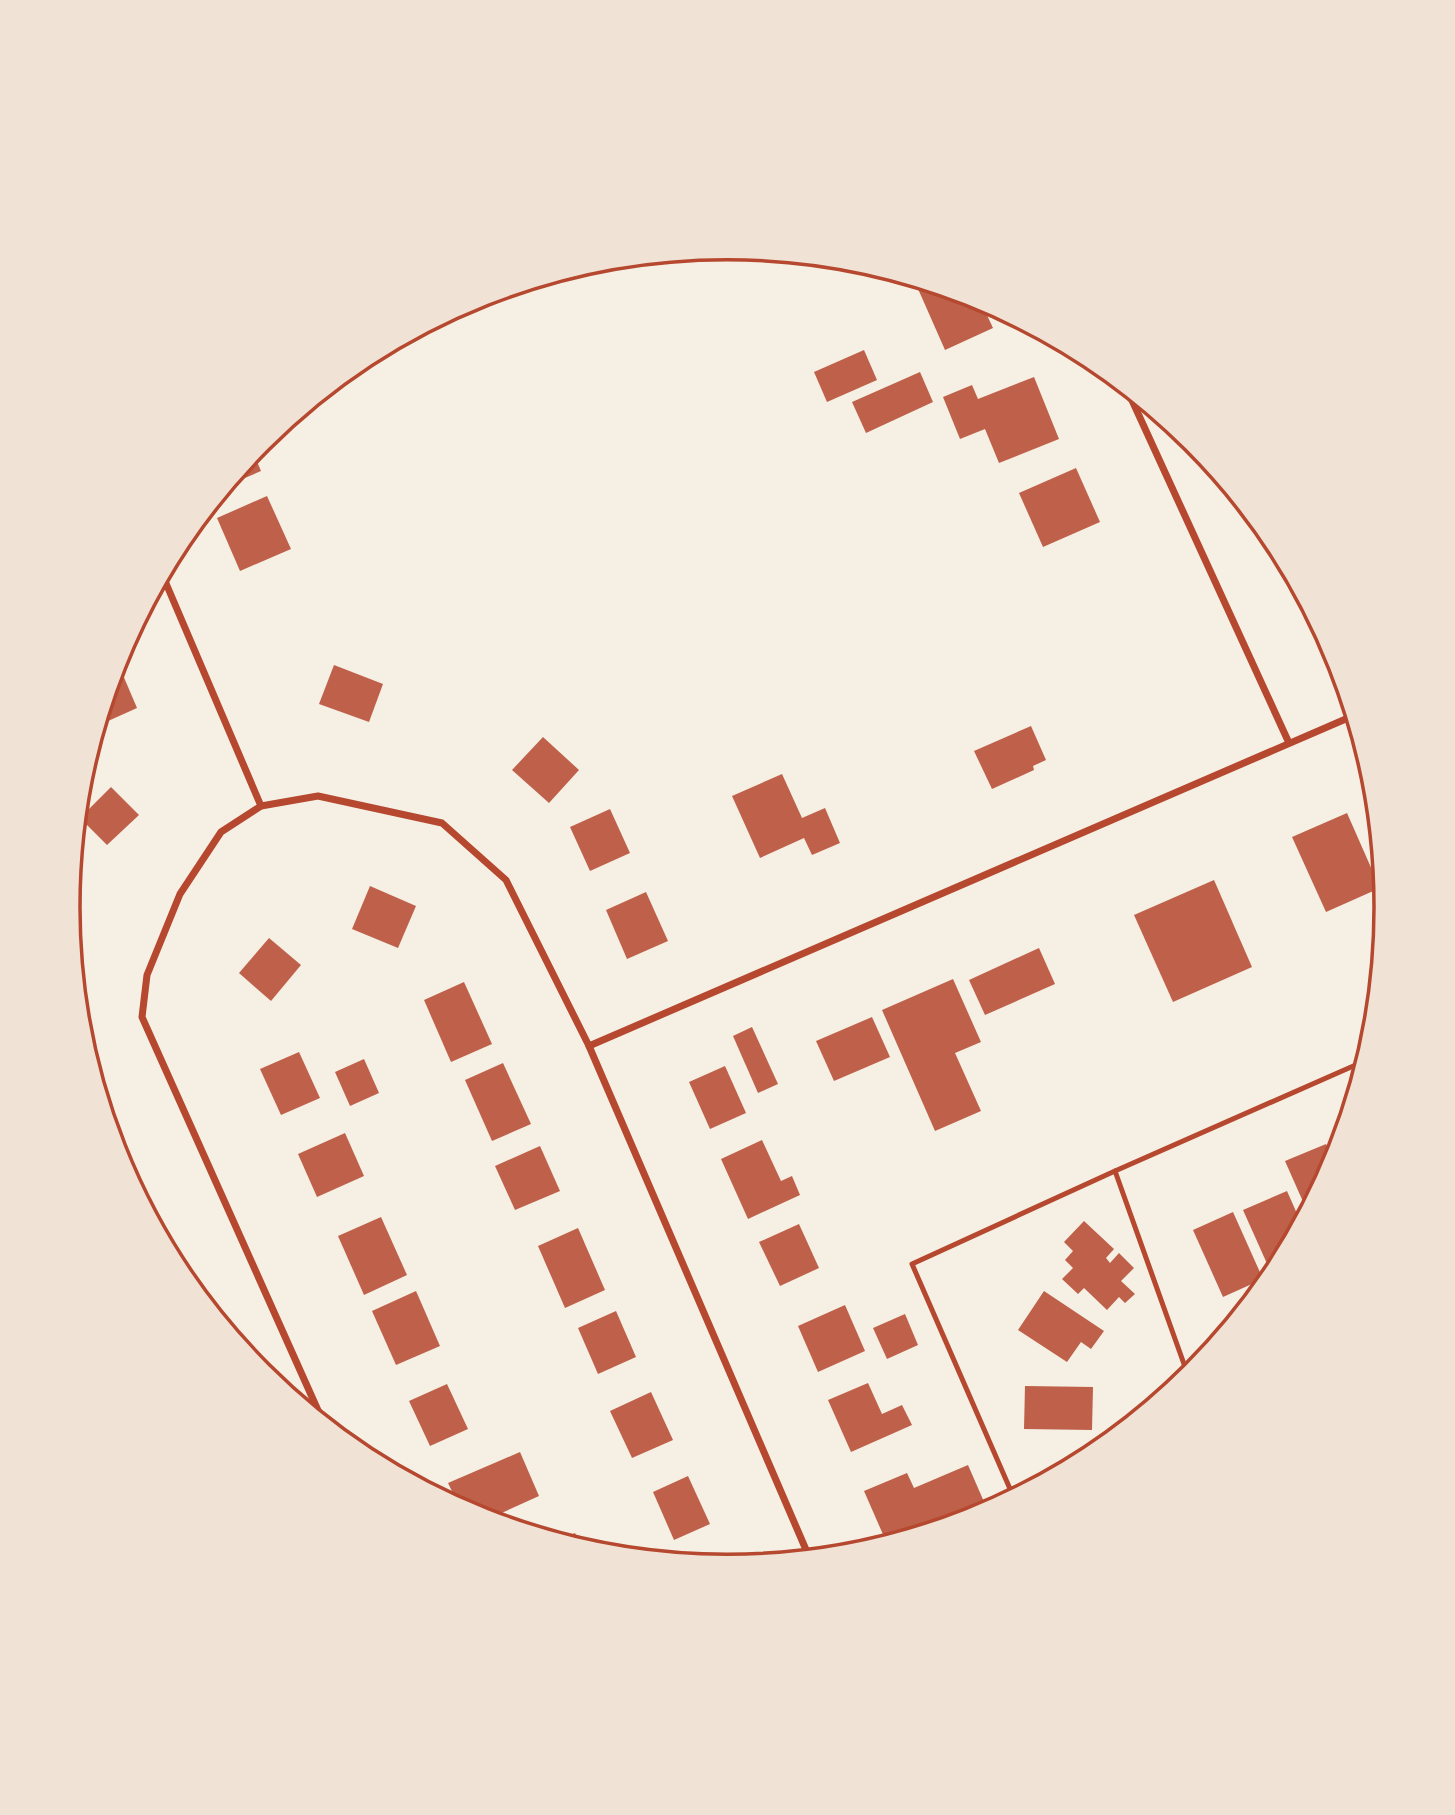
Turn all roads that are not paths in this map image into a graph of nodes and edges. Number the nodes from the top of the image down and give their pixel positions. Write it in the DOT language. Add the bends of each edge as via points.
graph roads {
  1 [pos="1134,405"];
  2 [pos="167,585"];
  3 [pos="1346,719"];
  4 [pos="1289,743"];
  5 [pos="261,806"];
  6 [pos="589,1046"];
  7 [pos="1354,1066"];
  8 [pos="1115,1171"];
  9 [pos="1185,1365"];
  10 [pos="318,1408"];
  11 [pos="1010,1490"];
  12 [pos="806,1550"];
  1 -- 4 [label="street"];
  2 -- 5 [label="street"];
  3 -- 4 [label="street"];
  4 -- 6 [label="street"];
  5 -- 6 [label="street" via="318,796 442,823 506,880"];
  5 -- 10 [label="street" via="221,832 180,894 147,975 142,1017"];
  6 -- 12 [label="street"];
  7 -- 8 [label="lane"];
  8 -- 9 [label="lane"];
  8 -- 11 [label="lane" via="912,1264"];
}
